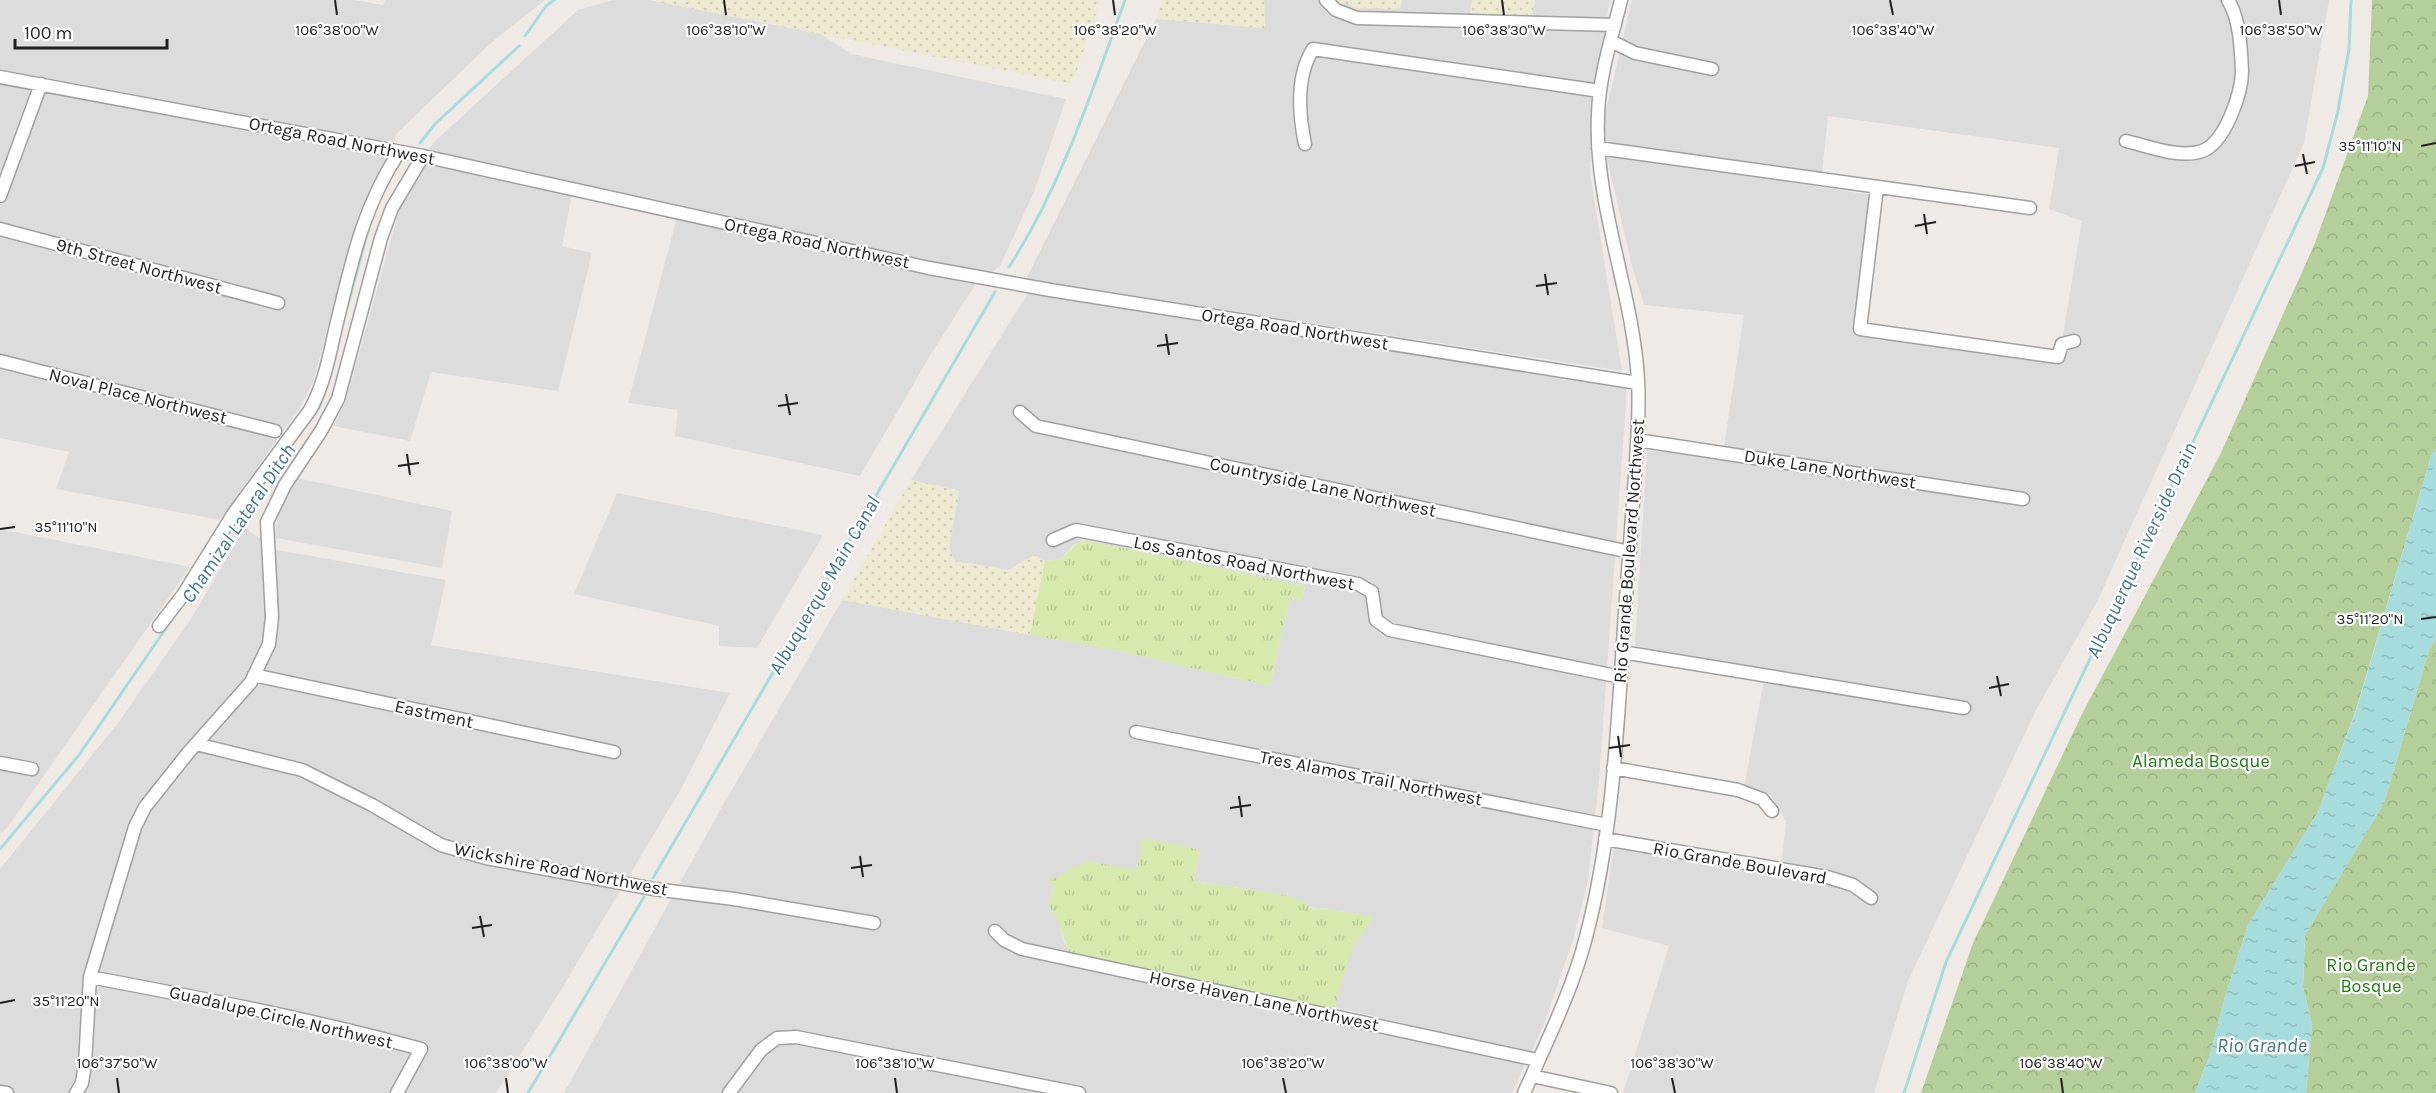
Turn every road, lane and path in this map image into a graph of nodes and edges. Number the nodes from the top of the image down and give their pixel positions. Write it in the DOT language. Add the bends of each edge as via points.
graph roads {
  1 [pos="1326,0"];
  2 [pos="1621,0"];
  3 [pos="2228,0"];
  4 [pos="1615,25"];
  5 [pos="1611,41"];
  6 [pos="1712,69"];
  7 [pos="0,77"];
  8 [pos="41,84"];
  9 [pos="1600,92"];
  10 [pos="2126,141"];
  11 [pos="1305,144"];
  12 [pos="1598,148"];
  13 [pos="399,152"];
  14 [pos="423,156"];
  15 [pos="1877,187"];
  16 [pos="0,196"];
  17 [pos="2030,208"];
  18 [pos="0,228"];
  19 [pos="278,303"];
  20 [pos="2073,341"];
  21 [pos="0,361"];
  22 [pos="1638,383"];
  23 [pos="1020,412"];
  24 [pos="275,431"];
  25 [pos="1637,440"];
  26 [pos="2023,499"];
  27 [pos="1053,540"];
  28 [pos="1630,552"];
  29 [pos="159,626"];
  30 [pos="1622,652"];
  31 [pos="254,675"];
  32 [pos="1621,677"];
  33 [pos="1964,708"];
  34 [pos="1136,732"];
  35 [pos="196,744"];
  36 [pos="614,752"];
  37 [pos="0,763"];
  38 [pos="32,768"];
  39 [pos="1613,768"];
  40 [pos="1772,810"];
  41 [pos="1606,825"];
  42 [pos="1605,839"];
  43 [pos="1871,898"];
  44 [pos="874,923"];
  45 [pos="995,931"];
  46 [pos="90,976"];
  47 [pos="1537,1060"];
  48 [pos="1532,1076"];
  49 [pos="0,1092"];
  50 [pos="7,1093"];
  51 [pos="76,1093"];
  52 [pos="397,1093"];
  53 [pos="729,1093"];
  54 [pos="1079,1093"];
  55 [pos="1524,1093"];
  56 [pos="1611,1093"];
  1 -- 4 [label="street" via="1336,10 1357,18"];
  2 -- 4 [label="street, Rio Grande Boulevard Northwest"];
  3 -- 10 [label="street" via="2237,21 2242,74 2234,107 2219,138 2203,151 2174,153"];
  4 -- 5 [label="street, Rio Grande Boulevard Northwest"];
  5 -- 6 [label="street" via="1635,53"];
  5 -- 9 [label="street, Rio Grande Boulevard Northwest"];
  7 -- 8 [label="street, Ortega Road Northwest"];
  8 -- 13 [label="street, Ortega Road Northwest"];
  8 -- 16 [label="street"];
  9 -- 11 [label="street" via="1313,50 1307,58 1301,85 1300,124"];
  9 -- 12 [label="street, Rio Grande Boulevard Northwest"];
  12 -- 15 [label="street"];
  12 -- 22 [label="street, Rio Grande Boulevard Northwest" via="1635,343"];
  13 -- 14 [label="street, Ortega Road Northwest"];
  13 -- 29 [label="street" via="381,180 362,227 317,397"];
  14 -- 22 [label="street, Ortega Road Northwest" via="929,268"];
  14 -- 31 [label="street" via="392,208 381,238 338,399 267,522 272,617 269,644"];
  15 -- 17 [label="street"];
  15 -- 20 [label="street" via="1860,328 2058,357 2062,344"];
  18 -- 19 [label="street, 9th Street Northwest"];
  21 -- 24 [label="street, Noval Place Northwest"];
  22 -- 25 [label="street, Rio Grande Boulevard Northwest"];
  23 -- 28 [label="street, Countryside Lane Northwest" via="1036,426"];
  25 -- 26 [label="street, Duke Lane Northwest"];
  25 -- 28 [label="street, Rio Grande Boulevard Northwest"];
  27 -- 32 [label="street, Los Santos Road Northwest" via="1076,530 1358,584 1372,592 1376,620 1390,630"];
  28 -- 30 [label="street, Rio Grande Boulevard Northwest"];
  30 -- 32 [label="street, Rio Grande Boulevard Northwest"];
  30 -- 33 [label="street"];
  31 -- 35 [label="street"];
  31 -- 36 [label="street, Eastment"];
  32 -- 39 [label="street, Rio Grande Boulevard Northwest"];
  34 -- 41 [label="street, Tres Alamos Trail Northwest"];
  35 -- 44 [label="street, Wickshire Road Northwest" via="302,770 441,845 486,858"];
  35 -- 46 [label="street" via="139,818"];
  37 -- 38 [label="street"];
  39 -- 40 [label="street" via="1738,790 1762,799"];
  39 -- 41 [label="street, Rio Grande Boulevard Northwest"];
  41 -- 42 [label="street, Rio Grande Boulevard Northwest"];
  42 -- 43 [label="street, Rio Grande Boulevard" via="1827,877 1853,885"];
  42 -- 47 [label="street, Rio Grande Boulevard Northwest" via="1585,940"];
  45 -- 47 [label="street, Horse Haven Lane Northwest" via="1022,949"];
  46 -- 51 [label="street" via="85,1064"];
  46 -- 52 [label="street, Guadalupe Circle Northwest" via="247,1006 421,1049"];
  47 -- 48 [label="street, Rio Grande Boulevard Northwest"];
  48 -- 55 [label="street, Rio Grande Boulevard Northwest"];
  48 -- 56 [label="street"];
  49 -- 50 [label="street"];
  53 -- 54 [label="street" via="760,1050 777,1038 796,1037"];
}
